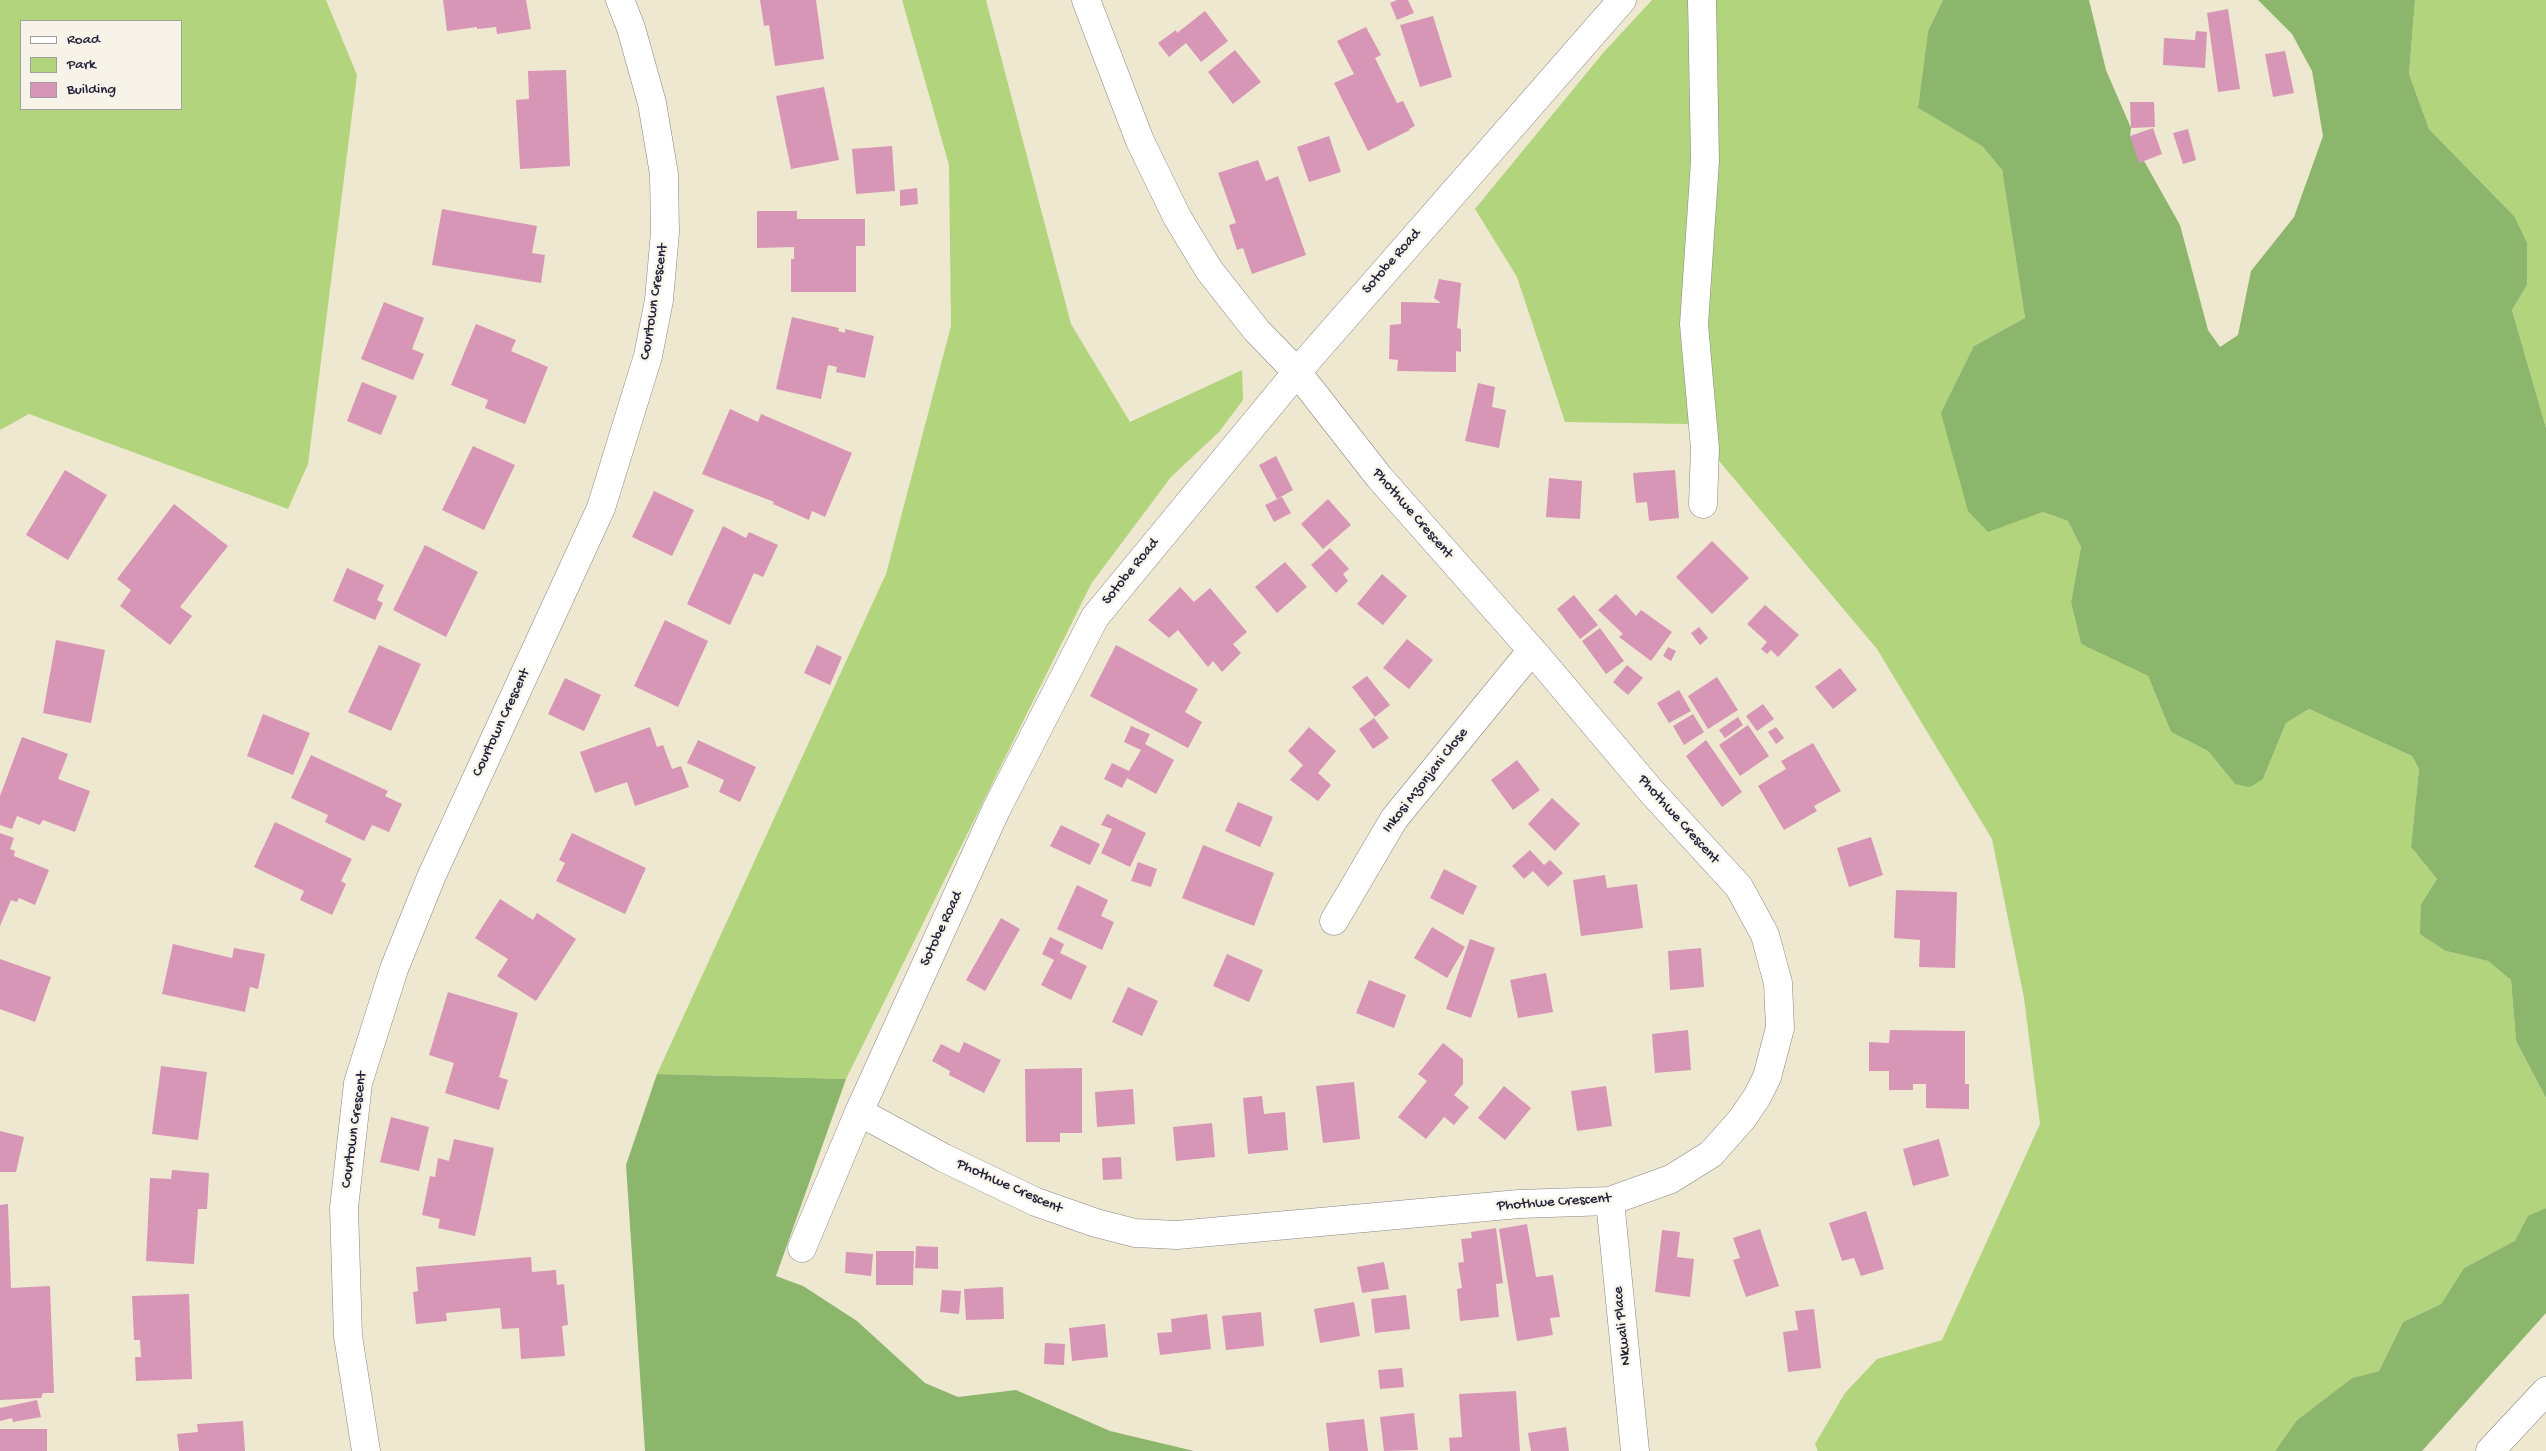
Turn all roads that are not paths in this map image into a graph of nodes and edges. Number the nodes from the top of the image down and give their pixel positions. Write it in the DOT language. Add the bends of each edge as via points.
graph roads {
  1 [pos="620,0"];
  2 [pos="1086,0"];
  3 [pos="1622,0"];
  4 [pos="1702,0"];
  5 [pos="1297,372"];
  6 [pos="1703,504"];
  7 [pos="1532,650"];
  8 [pos="1334,921"];
  9 [pos="859,1112"];
  10 [pos="1610,1201"];
  11 [pos="802,1248"];
  12 [pos="2546,1391"];
  13 [pos="366,1451"];
  14 [pos="1635,1451"];
  15 [pos="2490,1451"];
  1 -- 13 [label="street, Courtown Crescent" via="652,103 664,174 665,232 655,318 636,402 601,508 432,875 394,969 358,1084 344,1208 348,1336"];
  2 -- 5 [label="street, Phothwe Crescent" via="1140,142 1177,217 1209,270 1257,331"];
  3 -- 5 [label="street, Sotobe Road"];
  4 -- 6 [label="street" via="1705,161 1694,324 1705,449"];
  5 -- 7 [label="street, Phothwe Crescent" via="1379,477"];
  5 -- 9 [label="street, Sotobe Road" via="1095,617 996,810"];
  7 -- 8 [label="street, Inkosi Mzonjani Close" via="1394,819"];
  7 -- 10 [label="street, Phothwe Crescent" via="1651,791 1739,887 1765,935 1778,983 1780,1028 1774,1055 1757,1097 1742,1119 1711,1154 1692,1168"];
  9 -- 10 [label="street, Phothwe Crescent" via="1036,1202 1135,1233 1186,1234 1519,1204"];
  9 -- 11 [label="street, Sotobe Road"];
  10 -- 14 [label="street, Nkwali Place"];
  12 -- 15 [label="street"];
}
